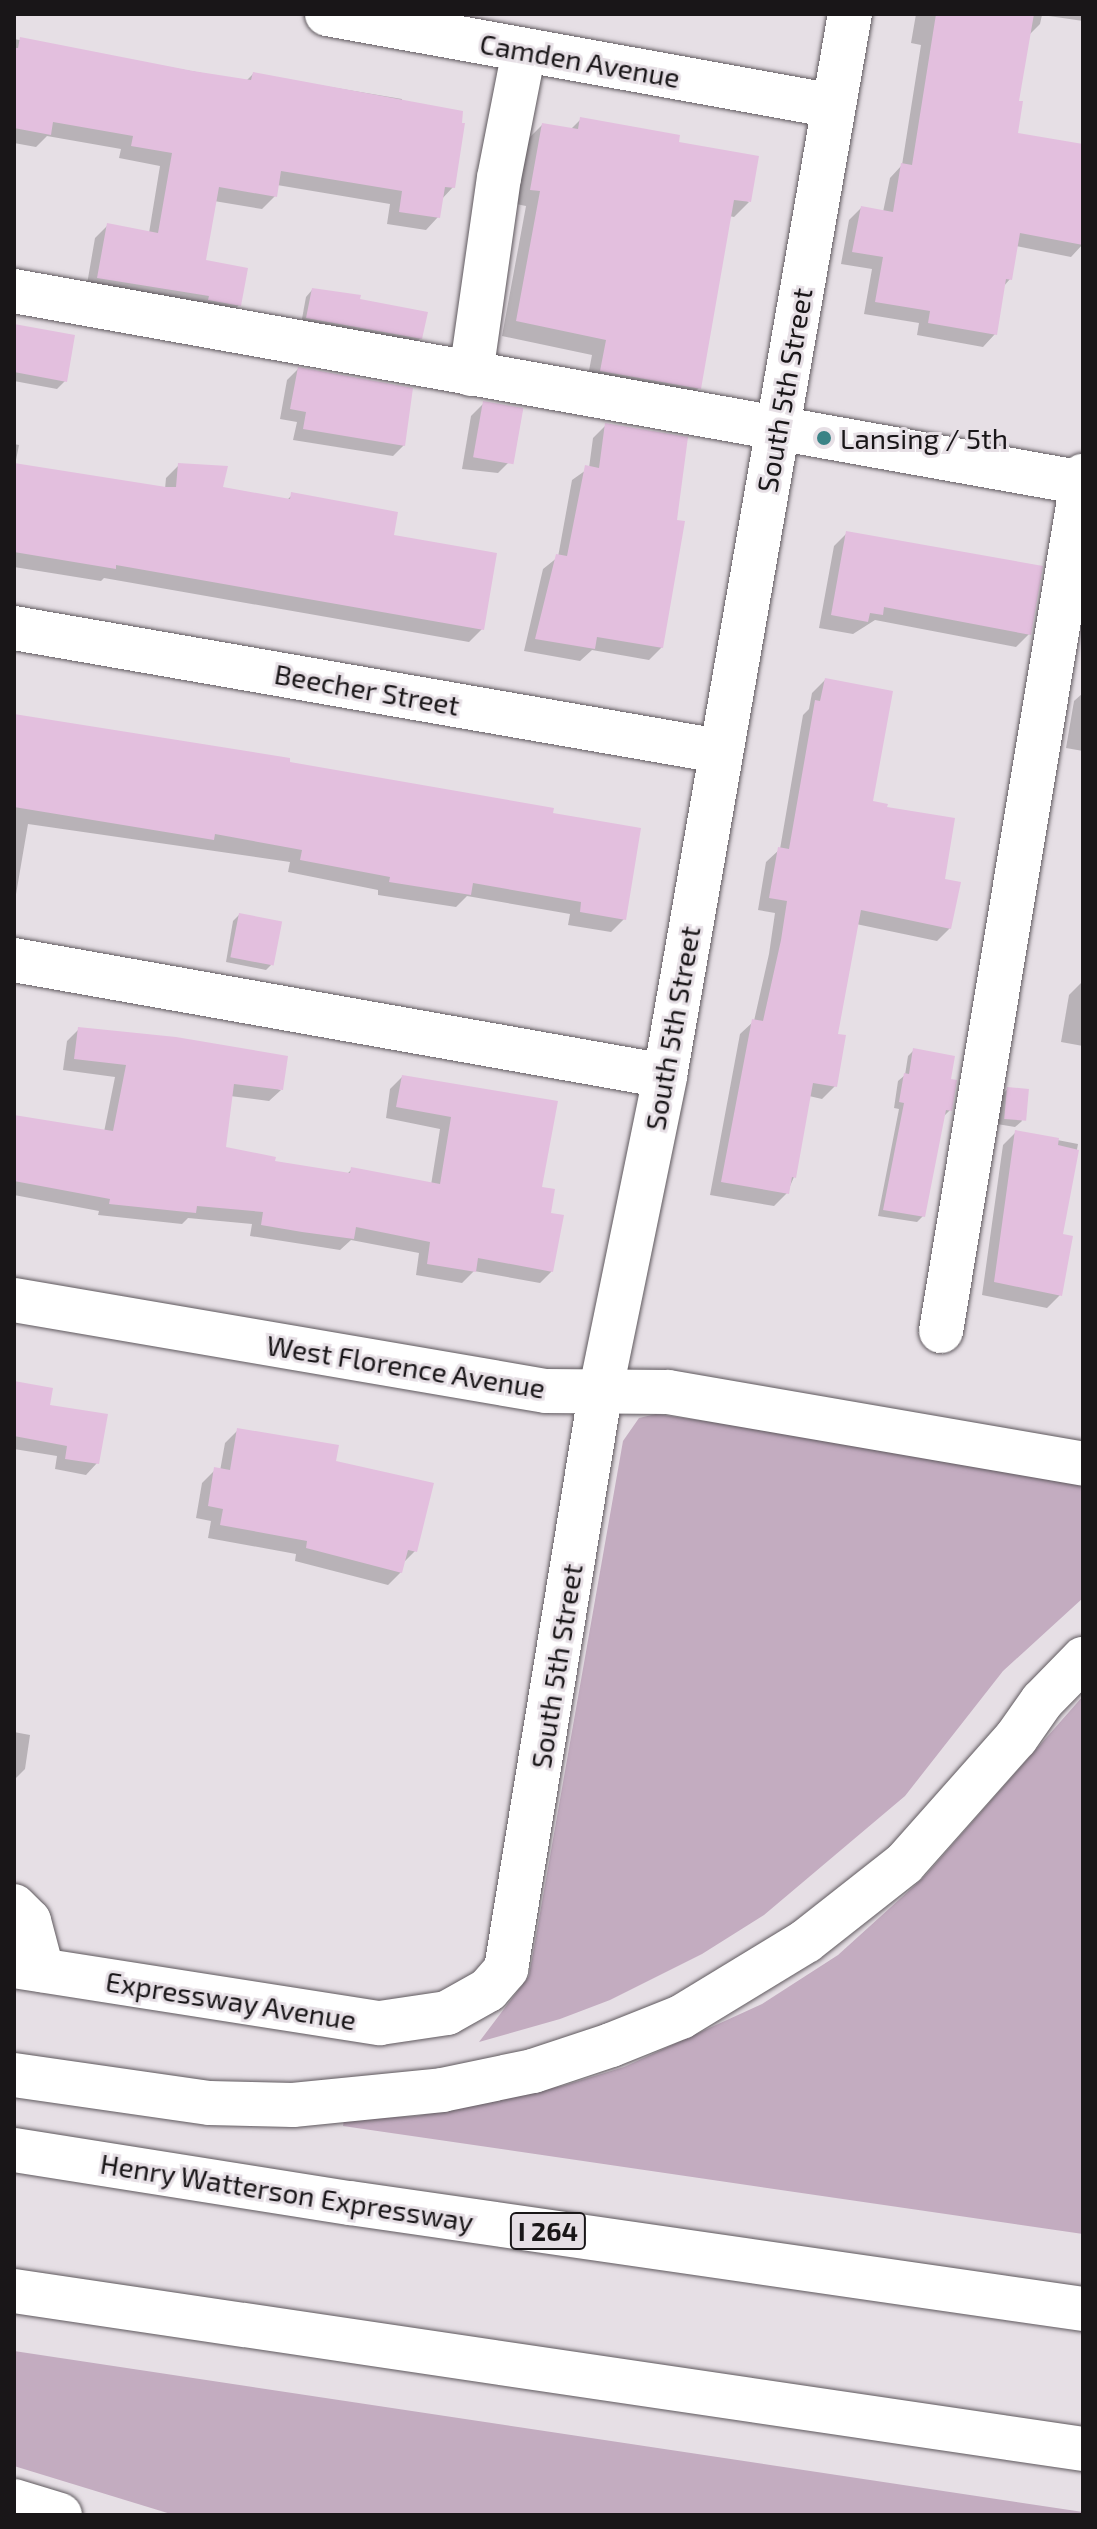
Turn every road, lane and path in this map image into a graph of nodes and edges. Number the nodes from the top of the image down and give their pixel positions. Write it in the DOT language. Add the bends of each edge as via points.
graph roads {
  1 [pos="327,14"];
  2 [pos="850,14"];
  3 [pos="524,50"];
  4 [pos="834,106"];
  5 [pos="14,291"];
  6 [pos="471,374"];
  7 [pos="778,430"];
  8 [pos="1083,481"];
  9 [pos="14,628"];
  10 [pos="719,751"];
  11 [pos="14,960"];
  12 [pos="665,1076"];
  13 [pos="14,1300"];
  14 [pos="941,1331"];
  15 [pos="601,1389"];
  16 [pos="1083,1464"];
  17 [pos="1083,1659"];
  18 [pos="14,1906"];
  19 [pos="28,1968"];
  20 [pos="447,2013"];
  21 [pos="14,2075"];
  22 [pos="14,2150"];
  23 [pos="14,2291"];
  24 [pos="1083,2309"];
  25 [pos="1083,2449"];
  26 [pos="14,2501"];
  27 [pos="60,2515"];
  1 -- 3 [label="main road, Camden Avenue"];
  2 -- 4 [label="main road, South 5th Street"];
  3 -- 4 [label="main road, Camden Avenue"];
  3 -- 6 [label="main road" via="499,178"];
  4 -- 7 [label="main road, South 5th Street"];
  5 -- 6 [label="main road"];
  6 -- 7 [label="main road"];
  7 -- 8 [label="main road"];
  7 -- 10 [label="main road, South 5th Street"];
  8 -- 14 [label="main road"];
  9 -- 10 [label="main road, Beecher Street"];
  10 -- 12 [label="main road, South 5th Street"];
  11 -- 12 [label="main road"];
  12 -- 15 [label="main road, South 5th Street"];
  13 -- 15 [label="main road, West Florence Avenue" via="546,1391"];
  15 -- 16 [label="main road, West Florence Avenue" via="668,1392"];
  15 -- 20 [label="main road, South 5th Street" via="506,1969 488,1990"];
  17 -- 21 [label="main road" via="904,1864 806,1941 681,2017 611,2045 533,2071 442,2090 293,2105 209,2103"];
  18 -- 19 [label="main road" via="29,1921"];
  19 -- 20 [label="main road, Expressway Avenue" via="380,2023"];
  22 -- 24 [label="main road, Henry Watterson Expressway / I 264"];
  23 -- 25 [label="main road"];
  26 -- 27 [label="main road"];
}
